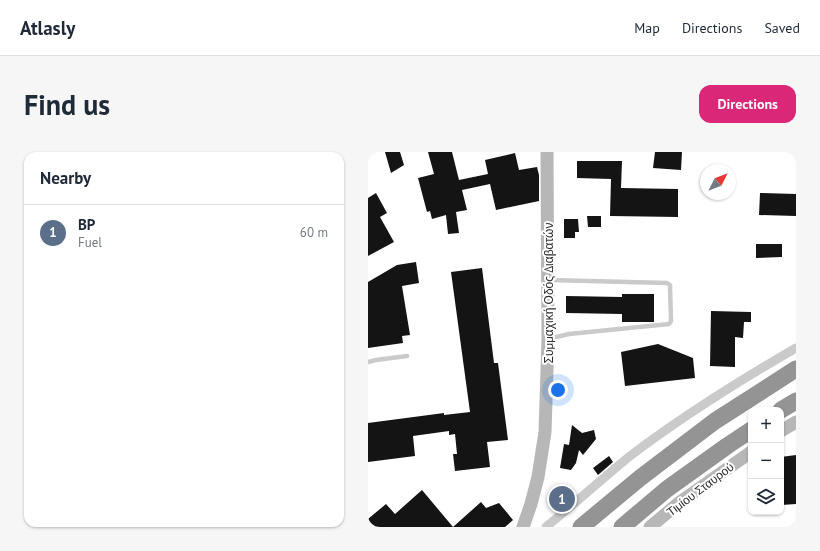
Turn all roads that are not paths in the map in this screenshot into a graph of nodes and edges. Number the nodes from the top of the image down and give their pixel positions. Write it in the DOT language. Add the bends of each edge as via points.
graph roads {
  1 [pos="547,152"];
  2 [pos="548,280"];
  3 [pos="548,339"];
  4 [pos="796,348"];
  5 [pos="407,356"];
  6 [pos="368,362"];
  7 [pos="796,369"];
  8 [pos="796,401"];
  9 [pos="784,408"];
  10 [pos="796,422"];
  11 [pos="784,429"];
  12 [pos="748,432"];
  13 [pos="748,454"];
  14 [pos="523,527"];
  15 [pos="546,527"];
  16 [pos="581,527"];
  17 [pos="622,527"];
  18 [pos="650,527"];
  1 -- 2 [label="street, Συμμαχική Οδός Διαβατών"];
  2 -- 3 [label="street, Συμμαχική Οδός Διαβατών"];
  2 -- 3 [label="lane" via="667,283 670,285 671,321 669,324 569,334"];
  3 -- 14 [label="street, Συμμαχική Οδός Διαβατών" via="547,408 543,447 535,490"];
  4 -- 15 [label="street" via="729,387 673,426 630,457"];
  5 -- 6 [label="lane"];
  7 -- 16 [label="highway" via="715,421"];
  8 -- 9 [label="highway"];
  10 -- 11 [label="street"];
  12 -- 17 [label="highway" via="667,489"];
  13 -- 18 [label="street, Τιμίου Σταυρού" via="680,502"];
}
